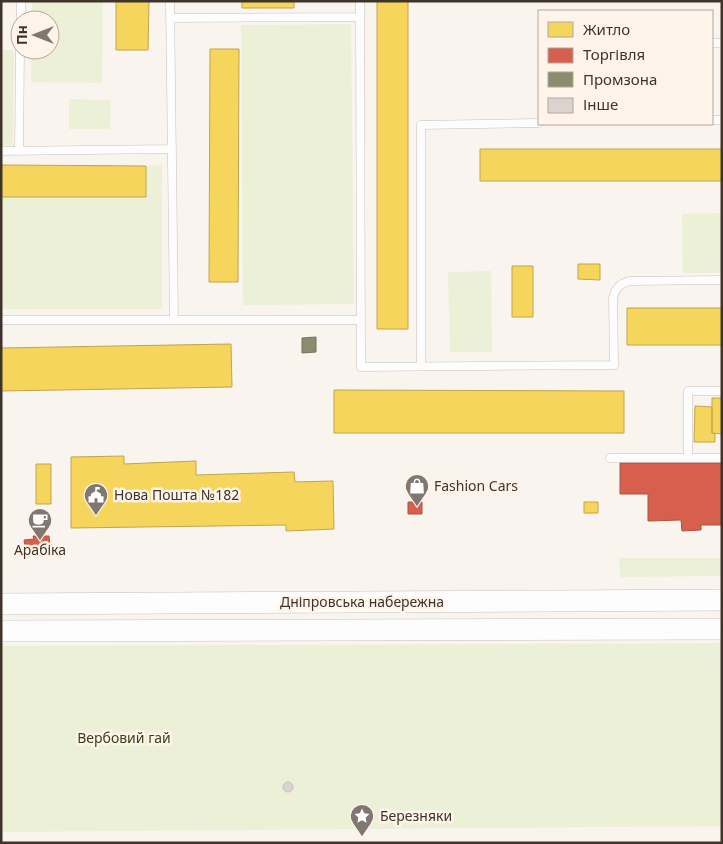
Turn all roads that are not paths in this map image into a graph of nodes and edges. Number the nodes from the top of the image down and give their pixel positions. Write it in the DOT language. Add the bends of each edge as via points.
graph roads {
  1 [pos="170,1"];
  2 [pos="360,1"];
  3 [pos="360,17"];
  4 [pos="170,18"];
  5 [pos="20,60"];
  6 [pos="538,123"];
  7 [pos="172,150"];
  8 [pos="1,151"];
  9 [pos="19,151"];
  10 [pos="722,280"];
  11 [pos="1,320"];
  12 [pos="174,320"];
  13 [pos="361,320"];
  14 [pos="421,366"];
  15 [pos="722,391"];
  16 [pos="610,458"];
  17 [pos="688,458"];
  18 [pos="722,458"];
  19 [pos="722,600"];
  20 [pos="1,604"];
  21 [pos="722,629"];
  22 [pos="1,631"];
  1 -- 4 [label="lane"];
  2 -- 3 [label="lane"];
  3 -- 4 [label="lane"];
  3 -- 13 [label="lane"];
  4 -- 7 [label="lane"];
  5 -- 9 [label="lane"];
  6 -- 14 [label="lane" via="421,126"];
  7 -- 9 [label="lane"];
  7 -- 12 [label="lane"];
  8 -- 9 [label="lane"];
  10 -- 14 [label="lane" via="631,280 622,283 613,298 614,365"];
  11 -- 12 [label="lane"];
  12 -- 13 [label="lane"];
  13 -- 14 [label="lane" via="361,367"];
  15 -- 17 [label="lane" via="688,391"];
  16 -- 17 [label="lane"];
  17 -- 18 [label="lane"];
  19 -- 20 [label="main road, Дніпровська набережна"];
  21 -- 22 [label="main road, Дніпровська набережна"];
}
